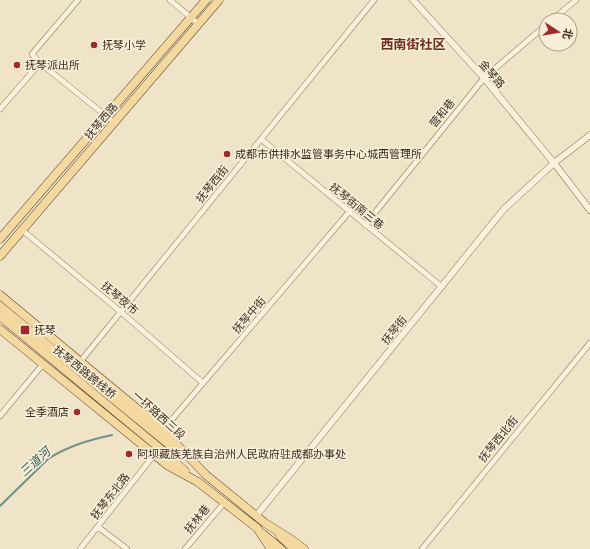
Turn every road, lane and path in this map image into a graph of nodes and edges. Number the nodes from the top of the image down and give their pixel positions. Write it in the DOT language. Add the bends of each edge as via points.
graph roads {
  1 [pos="78,0"];
  2 [pos="170,0"];
  3 [pos="206,0"];
  4 [pos="219,0"];
  5 [pos="374,0"];
  6 [pos="413,0"];
  7 [pos="576,0"];
  8 [pos="562,12"];
  9 [pos="193,19"];
  10 [pos="538,32"];
  11 [pos="40,63"];
  12 [pos="484,78"];
  13 [pos="0,109"];
  14 [pos="108,117"];
  15 [pos="590,135"];
  16 [pos="261,139"];
  17 [pos="554,163"];
  18 [pos="590,210"];
  19 [pos="349,212"];
  20 [pos="364,225"];
  21 [pos="22,230"];
  22 [pos="0,239"];
  23 [pos="0,256"];
  24 [pos="442,287"];
  25 [pos="0,296"];
  26 [pos="0,306"];
  27 [pos="121,312"];
  28 [pos="0,316"];
  29 [pos="0,329"];
  30 [pos="590,343"];
  31 [pos="80,362"];
  32 [pos="43,364"];
  33 [pos="203,383"];
  34 [pos="0,416"];
  35 [pos="162,434"];
  36 [pos="154,455"];
  37 [pos="198,482"];
  38 [pos="224,503"];
  39 [pos="256,516"];
  40 [pos="265,524"];
  41 [pos="98,527"];
  42 [pos="257,528"];
  43 [pos="292,547"];
  44 [pos="80,549"];
  45 [pos="127,549"];
  46 [pos="185,549"];
  47 [pos="271,549"];
  48 [pos="281,549"];
  49 [pos="304,549"];
  50 [pos="422,549"];
  1 -- 11 [label="street" via="32,54"];
  2 -- 9 [label="street"];
  3 -- 9 [label="main road, 抚琴西路"];
  4 -- 21 [label="main road, 抚琴西路"];
  5 -- 16 [label="street, 抚琴西街"];
  6 -- 12 [label="street, 金琴路"];
  7 -- 8 [label="street"];
  9 -- 14 [label="main road, 抚琴西路"];
  10 -- 12 [label="street, 营和巷"];
  11 -- 13 [label="street"];
  11 -- 14 [label="street"];
  12 -- 17 [label="street, 金琴路"];
  12 -- 20 [label="street, 营和巷"];
  14 -- 22 [label="main road, 抚琴西路"];
  15 -- 17 [label="street, 抚琴街"];
  16 -- 19 [label="street, 抚琴街南三巷"];
  16 -- 27 [label="street, 抚琴西街"];
  17 -- 18 [label="street, 金琴路"];
  17 -- 24 [label="street, 抚琴街" via="504,209"];
  19 -- 20 [label="street, 抚琴街南三巷"];
  19 -- 33 [label="street, 抚琴中街"];
  20 -- 24 [label="street, 抚琴街南三巷"];
  21 -- 23 [label="main road, 抚琴西路"];
  21 -- 27 [label="street, 抚琴夜市"];
  24 -- 39 [label="street, 抚琴街"];
  25 -- 31 [label="main road, 一环路西三段"];
  26 -- 35 [label="main road, 抚琴西路跨线桥"];
  27 -- 31 [label="street, 抚琴西街"];
  27 -- 33 [label="street, 抚琴夜市"];
  28 -- 37 [label="main road, 抚琴西路跨线桥"];
  29 -- 32 [label="main road"];
  30 -- 50 [label="street, 抚琴西北街"];
  31 -- 35 [label="main road, 一环路西三段"];
  32 -- 34 [label="street"];
  32 -- 36 [label="main road"];
  33 -- 35 [label="street, 抚琴中街"];
  35 -- 39 [label="main road, 一环路西三段"];
  36 -- 37 [label="main road"];
  36 -- 41 [label="street, 抚琴东北路"];
  37 -- 38 [label="main road"];
  38 -- 42 [label="main road"];
  38 -- 46 [label="street, 抚林巷"];
  39 -- 40 [label="main road, 一环路西三段"];
  40 -- 43 [label="main road"];
  40 -- 49 [label="main road, 一环路西三段"];
  41 -- 44 [label="street, 抚琴东北路"];
  41 -- 45 [label="street"];
  42 -- 47 [label="main road"];
  42 -- 48 [label="main road"];
}
